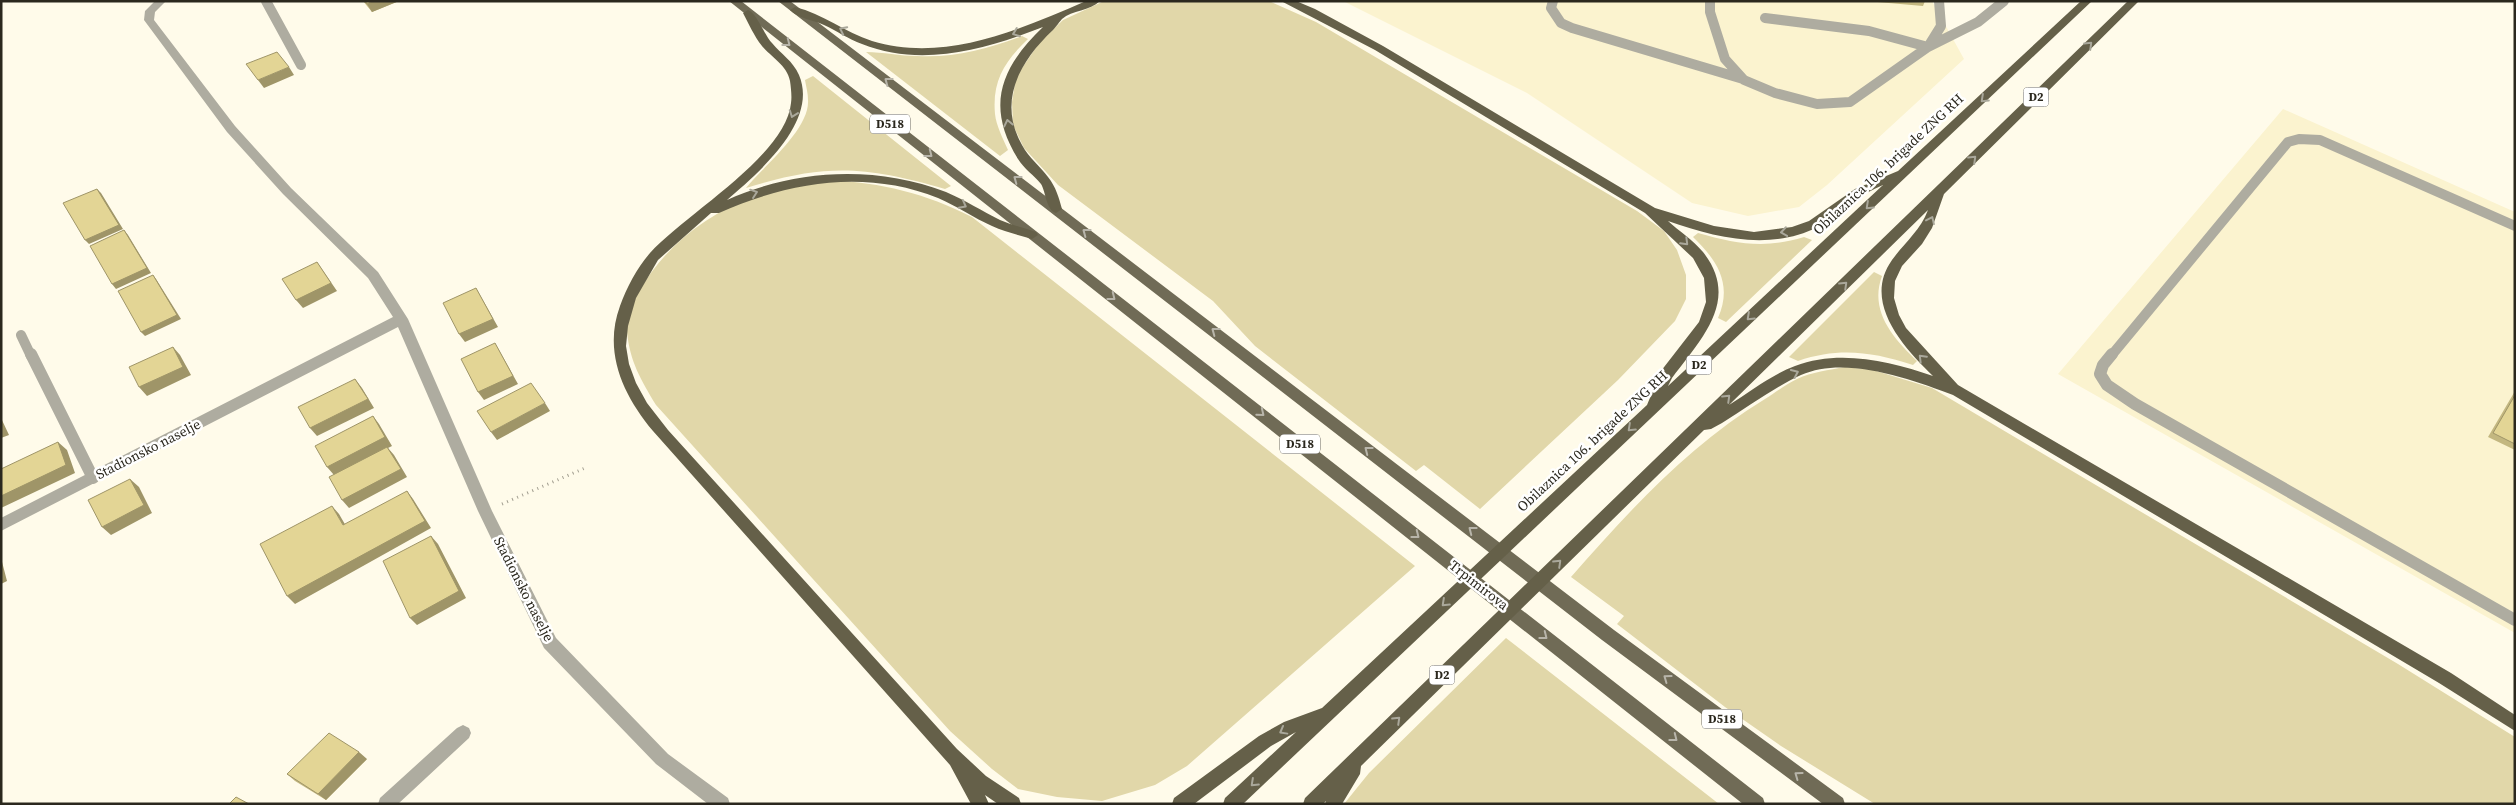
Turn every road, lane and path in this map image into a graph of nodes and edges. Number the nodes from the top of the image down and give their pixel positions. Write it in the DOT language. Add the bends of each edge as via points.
graph roads {
  1 [pos="266,1"];
  2 [pos="734,1"];
  3 [pos="783,1"];
  4 [pos="1095,1"];
  5 [pos="1286,1"];
  6 [pos="1553,1"];
  7 [pos="1710,1"];
  8 [pos="1939,1"];
  9 [pos="2004,1"];
  10 [pos="2087,1"];
  11 [pos="2134,1"];
  12 [pos="158,2"];
  13 [pos="795,10"];
  14 [pos="748,13"];
  15 [pos="1062,16"];
  16 [pos="1765,18"];
  17 [pos="1928,47"];
  18 [pos="302,65"];
  19 [pos="1744,80"];
  20 [pos="1905,173"];
  21 [pos="1938,193"];
  22 [pos="1056,209"];
  23 [pos="1649,210"];
  24 [pos="694,221"];
  25 [pos="2515,226"];
  26 [pos="1032,235"];
  27 [pos="401,319"];
  28 [pos="21,335"];
  29 [pos="1958,391"];
  30 [pos="1649,412"];
  31 [pos="1692,432"];
  32 [pos="584,468"];
  33 [pos="93,478"];
  34 [pos="485,512"];
  35 [pos="1,525"];
  36 [pos="2515,620"];
  37 [pos="1328,713"];
  38 [pos="2515,724"];
  39 [pos="463,733"];
  40 [pos="1362,754"];
  41 [pos="952,757"];
  42 [pos="386,804"];
  43 [pos="722,804"];
  44 [pos="982,804"];
  45 [pos="1014,804"];
  46 [pos="1180,804"];
  47 [pos="1232,804"];
  48 [pos="1311,804"];
  49 [pos="1333,804"];
  50 [pos="1757,804"];
  51 [pos="1837,804"];
  1 -- 18 [label="lane"];
  2 -- 14 [label="main road, D518"];
  3 -- 13 [label="main road, D518"];
  4 -- 15 [label="highway"];
  5 -- 23 [label="highway" via="1379,48"];
  6 -- 19 [label="lane" via="1551,8 1561,23 1572,28"];
  7 -- 19 [label="lane" via="1710,12 1725,60"];
  8 -- 17 [label="lane" via="1943,18 1936,38"];
  9 -- 17 [label="lane" via="1991,15 1967,31"];
  10 -- 20 [label="highway, Obilaznica 106. brigade ZNG RH / D2, one-way"];
  21 -- 11 [label="highway, D2, one-way"];
  12 -- 27 [label="street, Stadionsko naselje" via="150,11 149,20 231,129 287,191 373,275"];
  15 -- 13 [label="highway, one-way" via="972,47 911,51 868,43 826,21"];
  22 -- 13 [label="main road, D518, one-way"];
  14 -- 24 [label="highway, one-way" via="767,45 790,66 798,98 794,114 770,154"];
  14 -- 26 [label="main road, D518, one-way"];
  22 -- 15 [label="highway, one-way" via="1044,179 1029,166 1014,144 1005,109 1006,90 1022,54"];
  16 -- 17 [label="lane" via="1868,30"];
  17 -- 19 [label="lane" via="1850,102 1817,104 1775,93"];
  20 -- 23 [label="highway, one-way" via="1869,187 1813,224 1760,236 1702,229"];
  20 -- 30 [label="highway, Obilaznica 106. brigade ZNG RH / D2, one-way"];
  29 -- 21 [label="highway, one-way" via="1919,356 1901,333 1888,305 1889,282 1895,265 1922,237 1934,216"];
  31 -- 21 [label="highway, D2, one-way"];
  51 -- 22 [label="main road, D518, one-way" via="1608,635"];
  23 -- 30 [label="highway, one-way" via="1698,255 1710,278 1712,302 1705,324 1666,375"];
  24 -- 26 [label="highway, one-way" via="739,198 772,187 835,176 901,182 940,195 998,224"];
  24 -- 41 [label="highway" via="654,256 626,307 620,329 620,353 628,380 652,420 710,488"];
  25 -- 36 [label="lane" via="2320,140 2300,138 2288,142 2103,365 2100,374 2107,386 2135,404"];
  26 -- 50 [label="main road, Trpimirova / D518, one-way"];
  27 -- 33 [label="street, Stadionsko naselje"];
  27 -- 34 [label="street, Stadionsko naselje"];
  28 -- 33 [label="lane"];
  31 -- 29 [label="highway, one-way" via="1796,371 1830,364 1881,367 1909,373"];
  29 -- 38 [label="highway" via="2445,678"];
  30 -- 37 [label="highway, Obilaznica 106. brigade ZNG RH / D2, one-way"];
  40 -- 31 [label="highway, D2, one-way"];
  32 -- 34 [label="path"];
  33 -- 35 [label="street, Stadionsko naselje"];
  34 -- 43 [label="street, Stadionsko naselje" via="550,643 662,759"];
  37 -- 46 [label="highway, one-way" via="1290,727 1265,741"];
  37 -- 47 [label="highway, Obilaznica 106. brigade ZNG RH / D2, one-way"];
  39 -- 42 [label="street"];
  40 -- 48 [label="highway, D2"];
  40 -- 49 [label="highway"];
  41 -- 44 [label="highway"];
  41 -- 45 [label="highway"];
}
